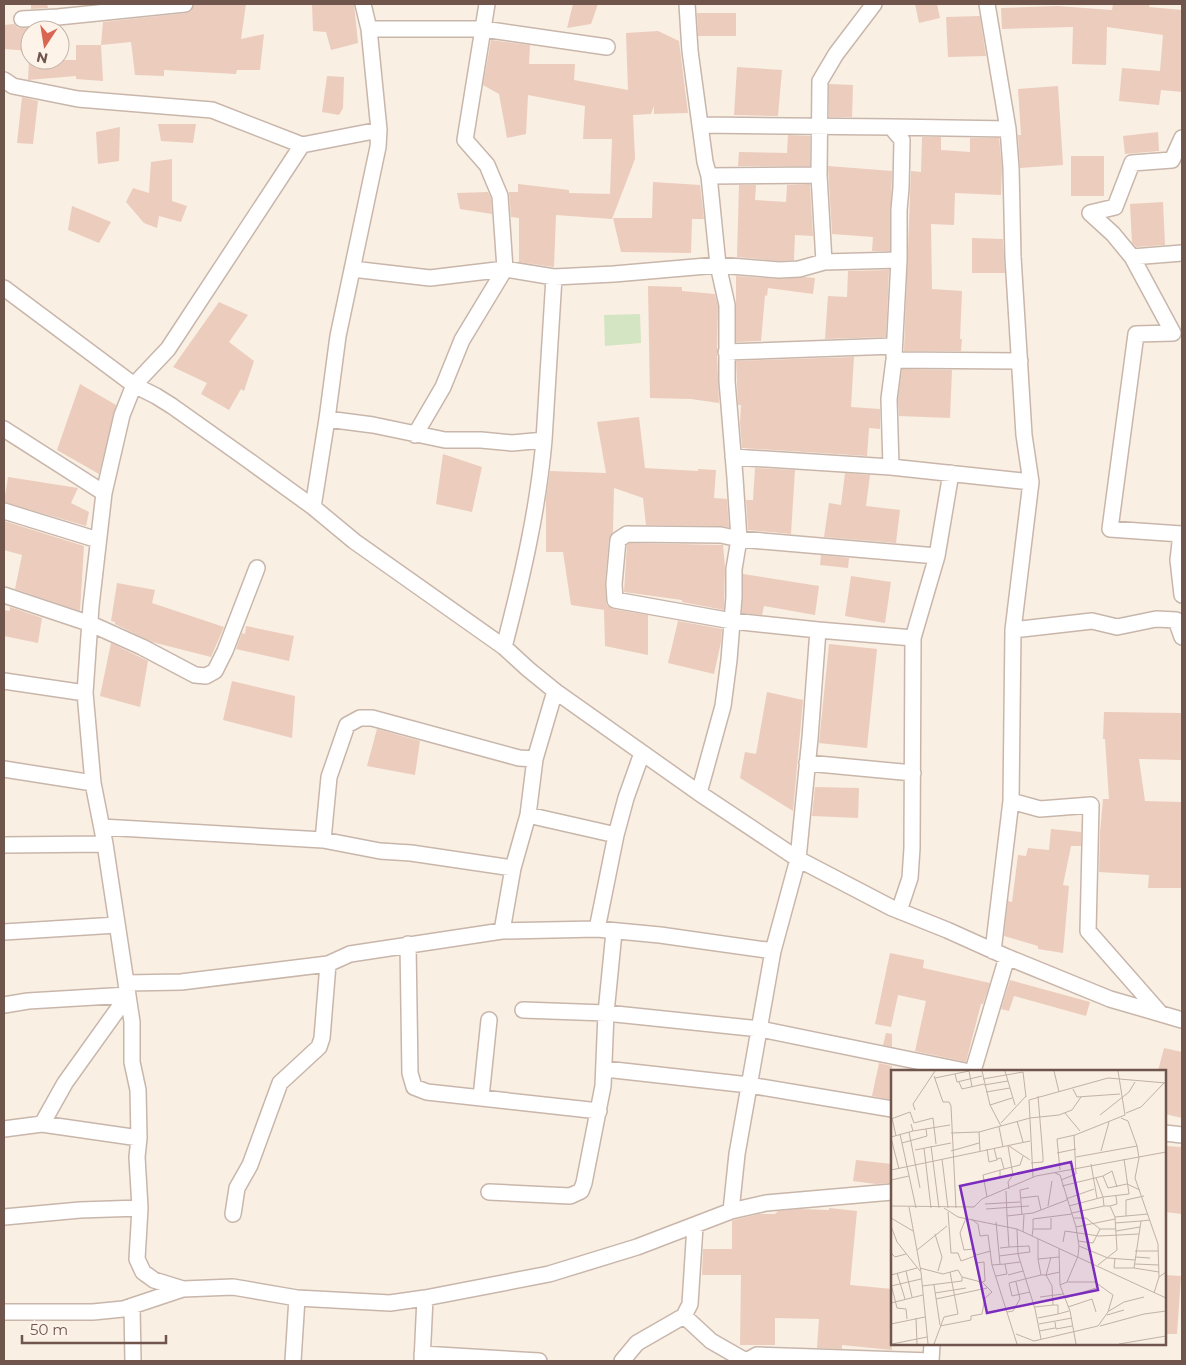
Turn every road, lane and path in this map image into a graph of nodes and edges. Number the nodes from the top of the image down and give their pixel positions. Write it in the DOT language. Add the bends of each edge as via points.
graph roads {
  1 [pos="185,4"];
  2 [pos="363,4"];
  3 [pos="487,4"];
  4 [pos="688,4"];
  5 [pos="874,4"];
  6 [pos="987,4"];
  7 [pos="22,18"];
  8 [pos="369,29"];
  9 [pos="482,29"];
  10 [pos="607,47"];
  11 [pos="4,80"];
  12 [pos="700,124"];
  13 [pos="818,126"];
  14 [pos="891,127"];
  15 [pos="1008,129"];
  16 [pos="379,130"];
  17 [pos="1182,138"];
  18 [pos="302,145"];
  19 [pos="820,175"];
  20 [pos="709,176"];
  21 [pos="1182,253"];
  22 [pos="1132,257"];
  23 [pos="899,260"];
  24 [pos="824,262"];
  25 [pos="718,265"];
  26 [pos="352,269"];
  27 [pos="505,269"];
  28 [pos="554,277"];
  29 [pos="4,288"];
  30 [pos="1178,333"];
  31 [pos="726,352"];
  32 [pos="894,353"];
  33 [pos="1020,361"];
  34 [pos="134,385"];
  35 [pos="328,419"];
  36 [pos="4,429"];
  37 [pos="415,435"];
  38 [pos="544,440"];
  39 [pos="733,457"];
  40 [pos="891,467"];
  41 [pos="951,473"];
  42 [pos="1031,482"];
  43 [pos="104,494"];
  44 [pos="313,507"];
  45 [pos="4,511"];
  46 [pos="739,539"];
  47 [pos="98,540"];
  48 [pos="937,556"];
  49 [pos="257,568"];
  50 [pos="4,595"];
  51 [pos="1182,595"];
  52 [pos="732,622"];
  53 [pos="91,624"];
  54 [pos="818,630"];
  55 [pos="1012,630"];
  56 [pos="1182,637"];
  57 [pos="913,638"];
  58 [pos="504,647"];
  59 [pos="4,681"];
  60 [pos="555,691"];
  61 [pos="85,693"];
  62 [pos="642,753"];
  63 [pos="536,759"];
  64 [pos="807,762"];
  65 [pos="4,769"];
  66 [pos="912,773"];
  67 [pos="93,783"];
  68 [pos="699,793"];
  69 [pos="1011,801"];
  70 [pos="528,815"];
  71 [pos="102,827"];
  72 [pos="616,835"];
  73 [pos="324,840"];
  74 [pos="104,844"];
  75 [pos="4,846"];
  76 [pos="798,859"];
  77 [pos="513,868"];
  78 [pos="899,911"];
  79 [pos="117,926"];
  80 [pos="597,929"];
  81 [pos="502,931"];
  82 [pos="4,932"];
  83 [pos="614,932"];
  84 [pos="408,944"];
  85 [pos="773,950"];
  86 [pos="1000,954"];
  87 [pos="328,964"];
  88 [pos="127,989"];
  89 [pos="4,1005"];
  90 [pos="523,1010"];
  91 [pos="606,1013"];
  92 [pos="1161,1014"];
  93 [pos="489,1020"];
  94 [pos="1182,1020"];
  95 [pos="760,1029"];
  96 [pos="605,1068"];
  97 [pos="960,1070"];
  98 [pos="973,1070"];
  99 [pos="750,1085"];
  100 [pos="481,1097"];
  101 [pos="891,1109"];
  102 [pos="599,1111"];
  103 [pos="42,1124"];
  104 [pos="4,1129"];
  105 [pos="1166,1133"];
  106 [pos="1182,1135"];
  107 [pos="139,1138"];
  108 [pos="488,1192"];
  109 [pos="891,1192"];
  110 [pos="140,1208"];
  111 [pos="731,1211"];
  112 [pos="233,1214"];
  113 [pos="4,1217"];
  114 [pos="695,1226"];
  115 [pos="183,1289"];
  116 [pos="297,1298"];
  117 [pos="425,1298"];
  118 [pos="132,1306"];
  119 [pos="4,1312"];
  120 [pos="684,1316"];
  121 [pos="932,1345"];
  122 [pos="422,1357"];
  123 [pos="133,1361"];
  124 [pos="293,1361"];
  125 [pos="539,1361"];
  126 [pos="622,1361"];
  127 [pos="746,1361"];
  128 [pos="931,1361"];
  1 -- 7 [label="street"];
  2 -- 8 [label="street"];
  3 -- 9 [label="street"];
  4 -- 12 [label="street" via="690,51"];
  5 -- 13 [label="street" via="820,81"];
  6 -- 15 [label="street"];
  8 -- 9 [label="street"];
  8 -- 16 [label="street"];
  9 -- 10 [label="street"];
  9 -- 27 [label="street" via="465,140 486,165 500,196"];
  11 -- 18 [label="street" via="13,86 78,99 212,110"];
  12 -- 13 [label="street"];
  12 -- 20 [label="street"];
  13 -- 14 [label="street"];
  13 -- 19 [label="street"];
  14 -- 15 [label="street"];
  14 -- 23 [label="street" via="902,140"];
  15 -- 33 [label="street"];
  16 -- 18 [label="street"];
  16 -- 26 [label="street"];
  17 -- 22 [label="street" via="1172,160 1132,163 1115,207 1090,213"];
  18 -- 34 [label="street" via="168,349"];
  19 -- 20 [label="street"];
  19 -- 24 [label="street"];
  20 -- 25 [label="street"];
  21 -- 22 [label="street"];
  22 -- 30 [label="street"];
  23 -- 24 [label="street"];
  23 -- 32 [label="street"];
  24 -- 25 [label="street" via="799,269 779,270"];
  25 -- 28 [label="street"];
  25 -- 31 [label="street" via="727,306"];
  26 -- 27 [label="street" via="430,278"];
  26 -- 35 [label="street" via="338,336"];
  27 -- 28 [label="street"];
  27 -- 37 [label="street" via="462,340 443,387"];
  28 -- 38 [label="street"];
  29 -- 34 [label="street"];
  30 -- 51 [label="street" via="1136,334 1110,529 1181,534 1178,560"];
  31 -- 32 [label="street"];
  31 -- 39 [label="street"];
  32 -- 33 [label="street"];
  32 -- 40 [label="street" via="889,399"];
  33 -- 42 [label="street" via="1024,435"];
  34 -- 43 [label="street" via="122,415"];
  34 -- 44 [label="street" via="172,406"];
  35 -- 37 [label="street"];
  35 -- 44 [label="street"];
  36 -- 43 [label="street"];
  37 -- 38 [label="street" via="445,440 512,443"];
  38 -- 58 [label="street" via="540,485 526,560"];
  39 -- 40 [label="street"];
  39 -- 46 [label="street"];
  40 -- 41 [label="street"];
  41 -- 42 [label="street"];
  41 -- 48 [label="street"];
  42 -- 55 [label="street"];
  43 -- 47 [label="street"];
  44 -- 58 [label="street" via="354,542"];
  45 -- 47 [label="street"];
  46 -- 48 [label="street"];
  46 -- 52 [label="street" via="734,568"];
  46 -- 52 [label="street" via="721,535 627,534 618,540 614,584 615,600"];
  47 -- 53 [label="street"];
  48 -- 57 [label="street"];
  49 -- 53 [label="street" via="225,651 215,671 206,676 195,675"];
  50 -- 53 [label="street"];
  52 -- 54 [label="street"];
  52 -- 68 [label="street" via="723,706"];
  53 -- 61 [label="street"];
  54 -- 57 [label="street"];
  54 -- 64 [label="street"];
  55 -- 56 [label="street" via="1092,620 1117,627 1156,619 1176,620"];
  55 -- 69 [label="street"];
  57 -- 66 [label="street"];
  58 -- 60 [label="street"];
  59 -- 61 [label="street"];
  60 -- 62 [label="street"];
  60 -- 63 [label="street"];
  61 -- 67 [label="street"];
  62 -- 68 [label="street"];
  62 -- 72 [label="street"];
  63 -- 70 [label="street"];
  63 -- 73 [label="street" via="519,758 372,718 360,718 347,725 328,777"];
  64 -- 66 [label="street"];
  64 -- 76 [label="street"];
  65 -- 67 [label="street"];
  66 -- 78 [label="street" via="910,878"];
  67 -- 71 [label="street"];
  68 -- 76 [label="street"];
  69 -- 86 [label="street"];
  69 -- 92 [label="street" via="1040,809 1091,805 1088,932"];
  70 -- 72 [label="street"];
  70 -- 77 [label="street"];
  71 -- 73 [label="street"];
  71 -- 74 [label="street"];
  72 -- 80 [label="street"];
  73 -- 77 [label="street" via="380,851"];
  74 -- 75 [label="street"];
  74 -- 79 [label="street"];
  76 -- 78 [label="street"];
  76 -- 85 [label="street"];
  77 -- 81 [label="street"];
  78 -- 86 [label="street"];
  79 -- 82 [label="street"];
  79 -- 88 [label="street"];
  80 -- 81 [label="street"];
  80 -- 83 [label="street"];
  81 -- 84 [label="street"];
  83 -- 85 [label="street"];
  83 -- 91 [label="street"];
  84 -- 87 [label="street" via="350,954"];
  84 -- 100 [label="street" via="410,1073 414,1087 427,1092"];
  85 -- 95 [label="street"];
  86 -- 92 [label="street" via="1110,999"];
  86 -- 98 [label="street"];
  87 -- 88 [label="street"];
  87 -- 112 [label="street" via="319,1047 280,1083 250,1165 237,1188"];
  88 -- 89 [label="street"];
  88 -- 103 [label="street" via="65,1082"];
  88 -- 107 [label="street" via="132,1022 132,1062 138,1090"];
  90 -- 91 [label="street"];
  91 -- 95 [label="street"];
  91 -- 96 [label="street"];
  92 -- 94 [label="street"];
  93 -- 100 [label="street"];
  95 -- 97 [label="street"];
  95 -- 99 [label="street"];
  96 -- 99 [label="street"];
  96 -- 102 [label="street"];
  99 -- 101 [label="street"];
  99 -- 111 [label="street" via="737,1154"];
  100 -- 102 [label="street"];
  102 -- 108 [label="street" via="581,1191 570,1196"];
  103 -- 104 [label="street"];
  103 -- 107 [label="street"];
  105 -- 106 [label="street"];
  107 -- 110 [label="street"];
  109 -- 111 [label="street" via="766,1203"];
  110 -- 113 [label="street"];
  110 -- 115 [label="street" via="137,1260 143,1272 154,1280"];
  111 -- 114 [label="street"];
  114 -- 117 [label="street" via="549,1274"];
  114 -- 120 [label="street" via="690,1304"];
  115 -- 116 [label="street" via="233,1287"];
  115 -- 118 [label="street"];
  116 -- 117 [label="street" via="390,1303"];
  116 -- 124 [label="street"];
  117 -- 122 [label="street"];
  118 -- 119 [label="street" via="93,1312"];
  118 -- 123 [label="street"];
  120 -- 126 [label="street" via="637,1343"];
  120 -- 127 [label="street" via="711,1341"];
  121 -- 128 [label="street"];
  122 -- 125 [label="street"];
  127 -- 128 [label="street" via="757,1355"];
}
